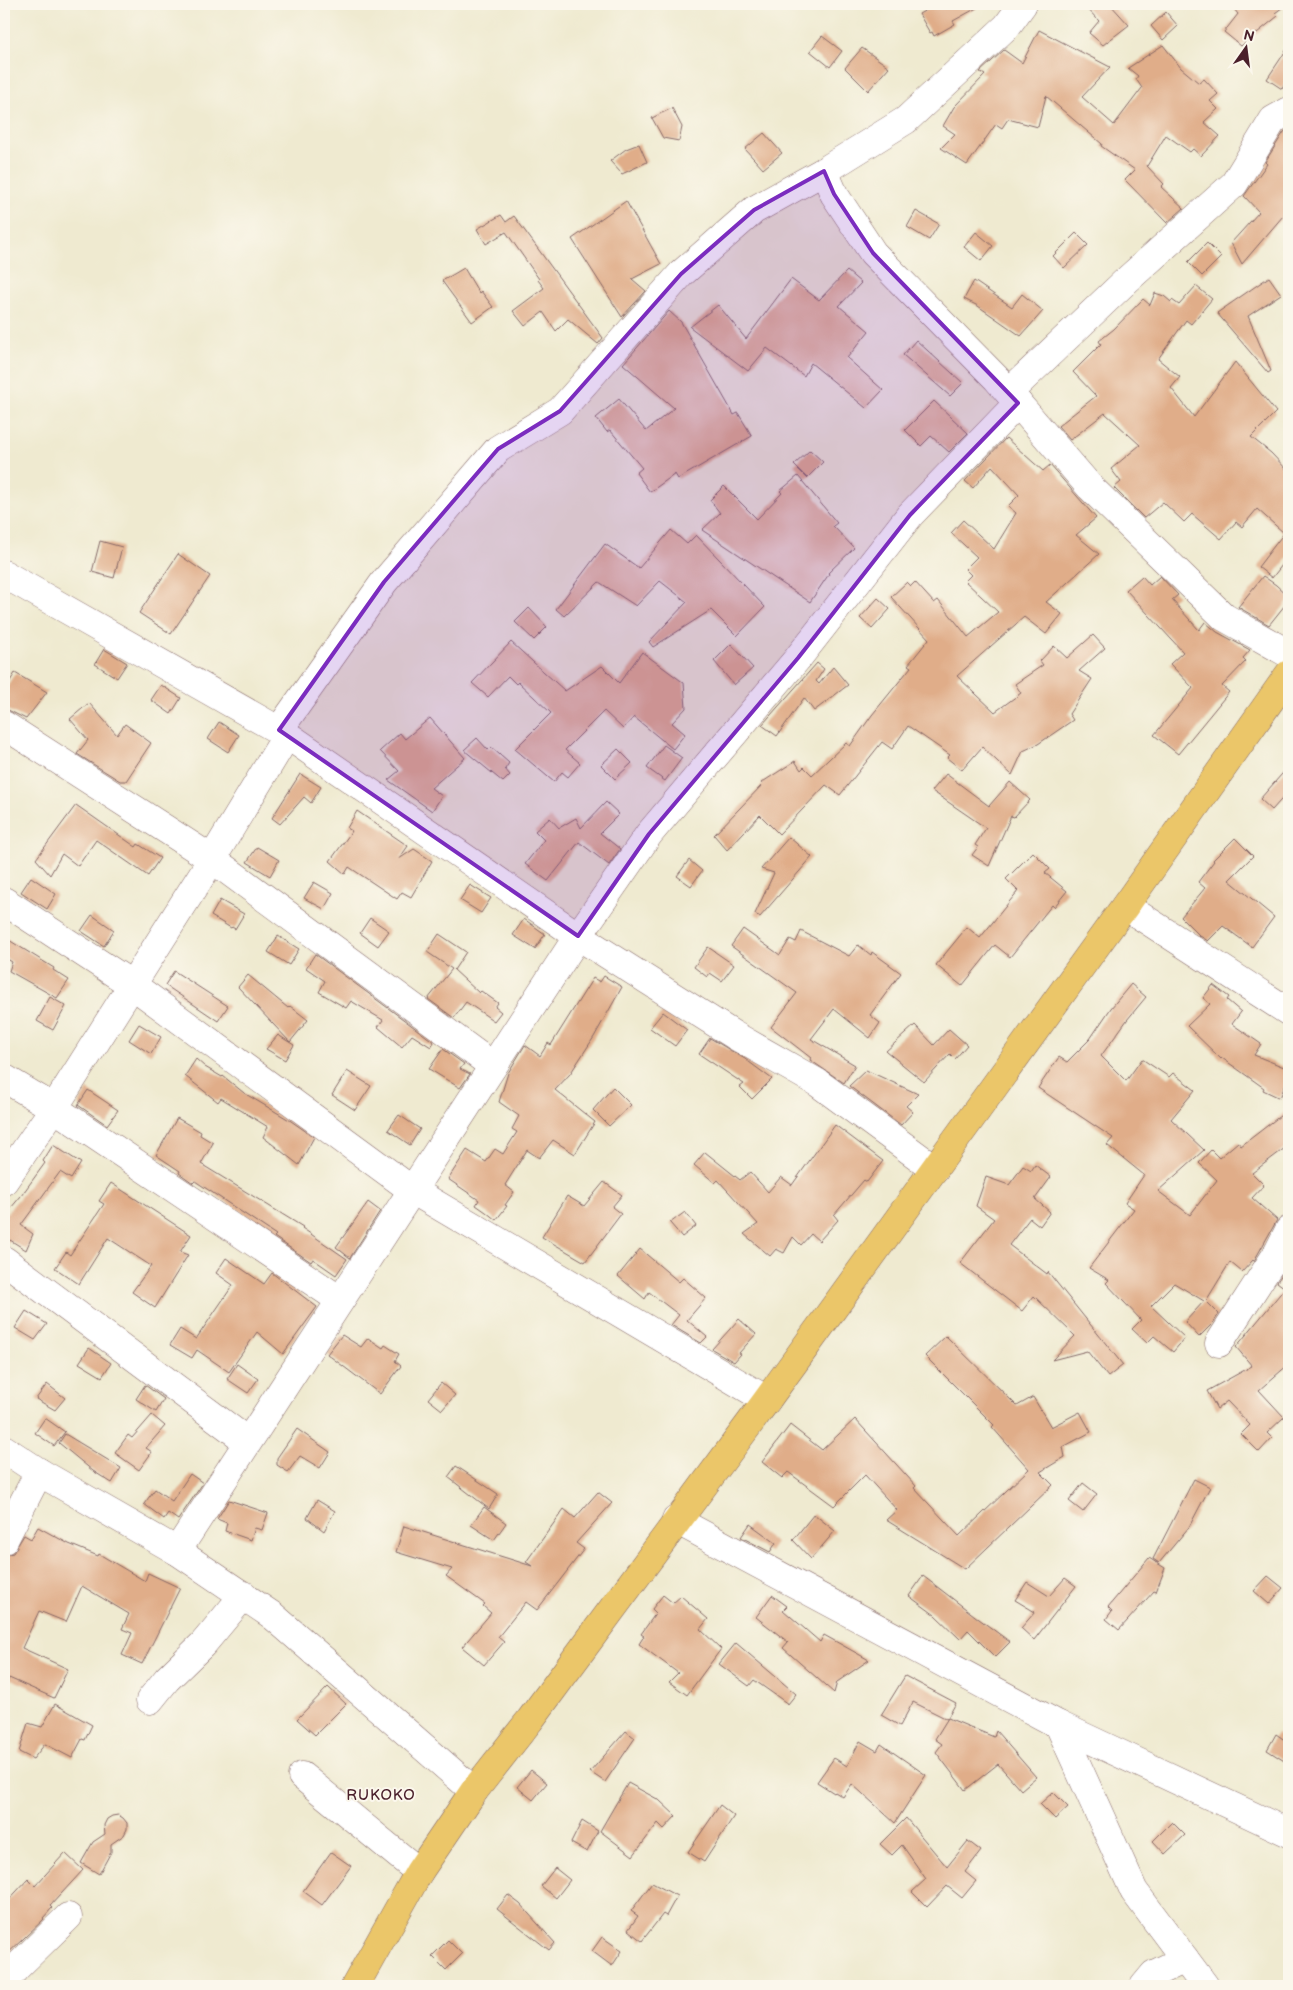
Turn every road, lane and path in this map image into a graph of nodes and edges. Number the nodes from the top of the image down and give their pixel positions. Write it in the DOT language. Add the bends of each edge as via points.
graph roads {
  1 [pos="1023,4"];
  2 [pos="1289,111"];
  3 [pos="824,171"];
  4 [pos="1014,398"];
  5 [pos="4,574"];
  6 [pos="1289,654"];
  7 [pos="1289,674"];
  8 [pos="4,725"];
  9 [pos="283,732"];
  10 [pos="212,859"];
  11 [pos="4,901"];
  12 [pos="1125,906"];
  13 [pos="578,936"];
  14 [pos="131,984"];
  15 [pos="1289,1012"];
  16 [pos="493,1066"];
  17 [pos="4,1078"];
  18 [pos="54,1108"];
  19 [pos="935,1169"];
  20 [pos="4,1181"];
  21 [pos="412,1190"];
  22 [pos="1289,1230"];
  23 [pos="4,1260"];
  24 [pos="340,1300"];
  25 [pos="1219,1343"];
  26 [pos="767,1400"];
  27 [pos="247,1441"];
  28 [pos="4,1449"];
  29 [pos="39,1472"];
  30 [pos="676,1520"];
  31 [pos="4,1540"];
  32 [pos="178,1550"];
  33 [pos="244,1595"];
  34 [pos="150,1700"];
  35 [pos="1059,1725"];
  36 [pos="302,1776"];
  37 [pos="474,1791"];
  38 [pos="1289,1833"];
  39 [pos="419,1872"];
  40 [pos="68,1917"];
  41 [pos="1184,1959"];
  42 [pos="4,1983"];
  43 [pos="355,1986"];
  44 [pos="1144,1986"];
  45 [pos="1205,1986"];
  1 -- 3 [label="street" via="1007,26 906,120"];
  2 -- 4 [label="street" via="1273,120 1234,184 1127,280"];
  3 -- 4 [label="street" via="834,194 873,253"];
  3 -- 9 [label="street" via="754,210 681,274 560,411 498,449 384,582"];
  4 -- 6 [label="street" via="1090,487 1224,617"];
  4 -- 13 [label="street" via="910,515 798,658 649,834"];
  5 -- 9 [label="street"];
  7 -- 12 [label="highway"];
  8 -- 10 [label="street"];
  9 -- 10 [label="street"];
  9 -- 13 [label="street"];
  10 -- 14 [label="street"];
  10 -- 16 [label="street"];
  11 -- 14 [label="street"];
  12 -- 15 [label="street"];
  12 -- 19 [label="highway"];
  13 -- 16 [label="street"];
  13 -- 19 [label="street" via="734,1035 818,1083"];
  14 -- 18 [label="street"];
  14 -- 21 [label="street"];
  16 -- 21 [label="street"];
  17 -- 18 [label="street"];
  18 -- 20 [label="street"];
  18 -- 24 [label="street"];
  19 -- 26 [label="highway"];
  21 -- 24 [label="street"];
  21 -- 26 [label="street"];
  22 -- 25 [label="street"];
  23 -- 27 [label="street"];
  24 -- 27 [label="street"];
  26 -- 30 [label="highway"];
  27 -- 32 [label="street"];
  28 -- 29 [label="street"];
  29 -- 31 [label="street"];
  29 -- 32 [label="street"];
  30 -- 35 [label="street"];
  30 -- 37 [label="highway"];
  32 -- 33 [label="street"];
  33 -- 34 [label="street"];
  33 -- 37 [label="street" via="340,1673"];
  35 -- 38 [label="street"];
  35 -- 41 [label="street" via="1134,1891"];
  36 -- 39 [label="street"];
  37 -- 39 [label="highway"];
  39 -- 43 [label="highway"];
  40 -- 42 [label="street"];
  41 -- 44 [label="street" via="1154,1974"];
  41 -- 45 [label="street"];
}
